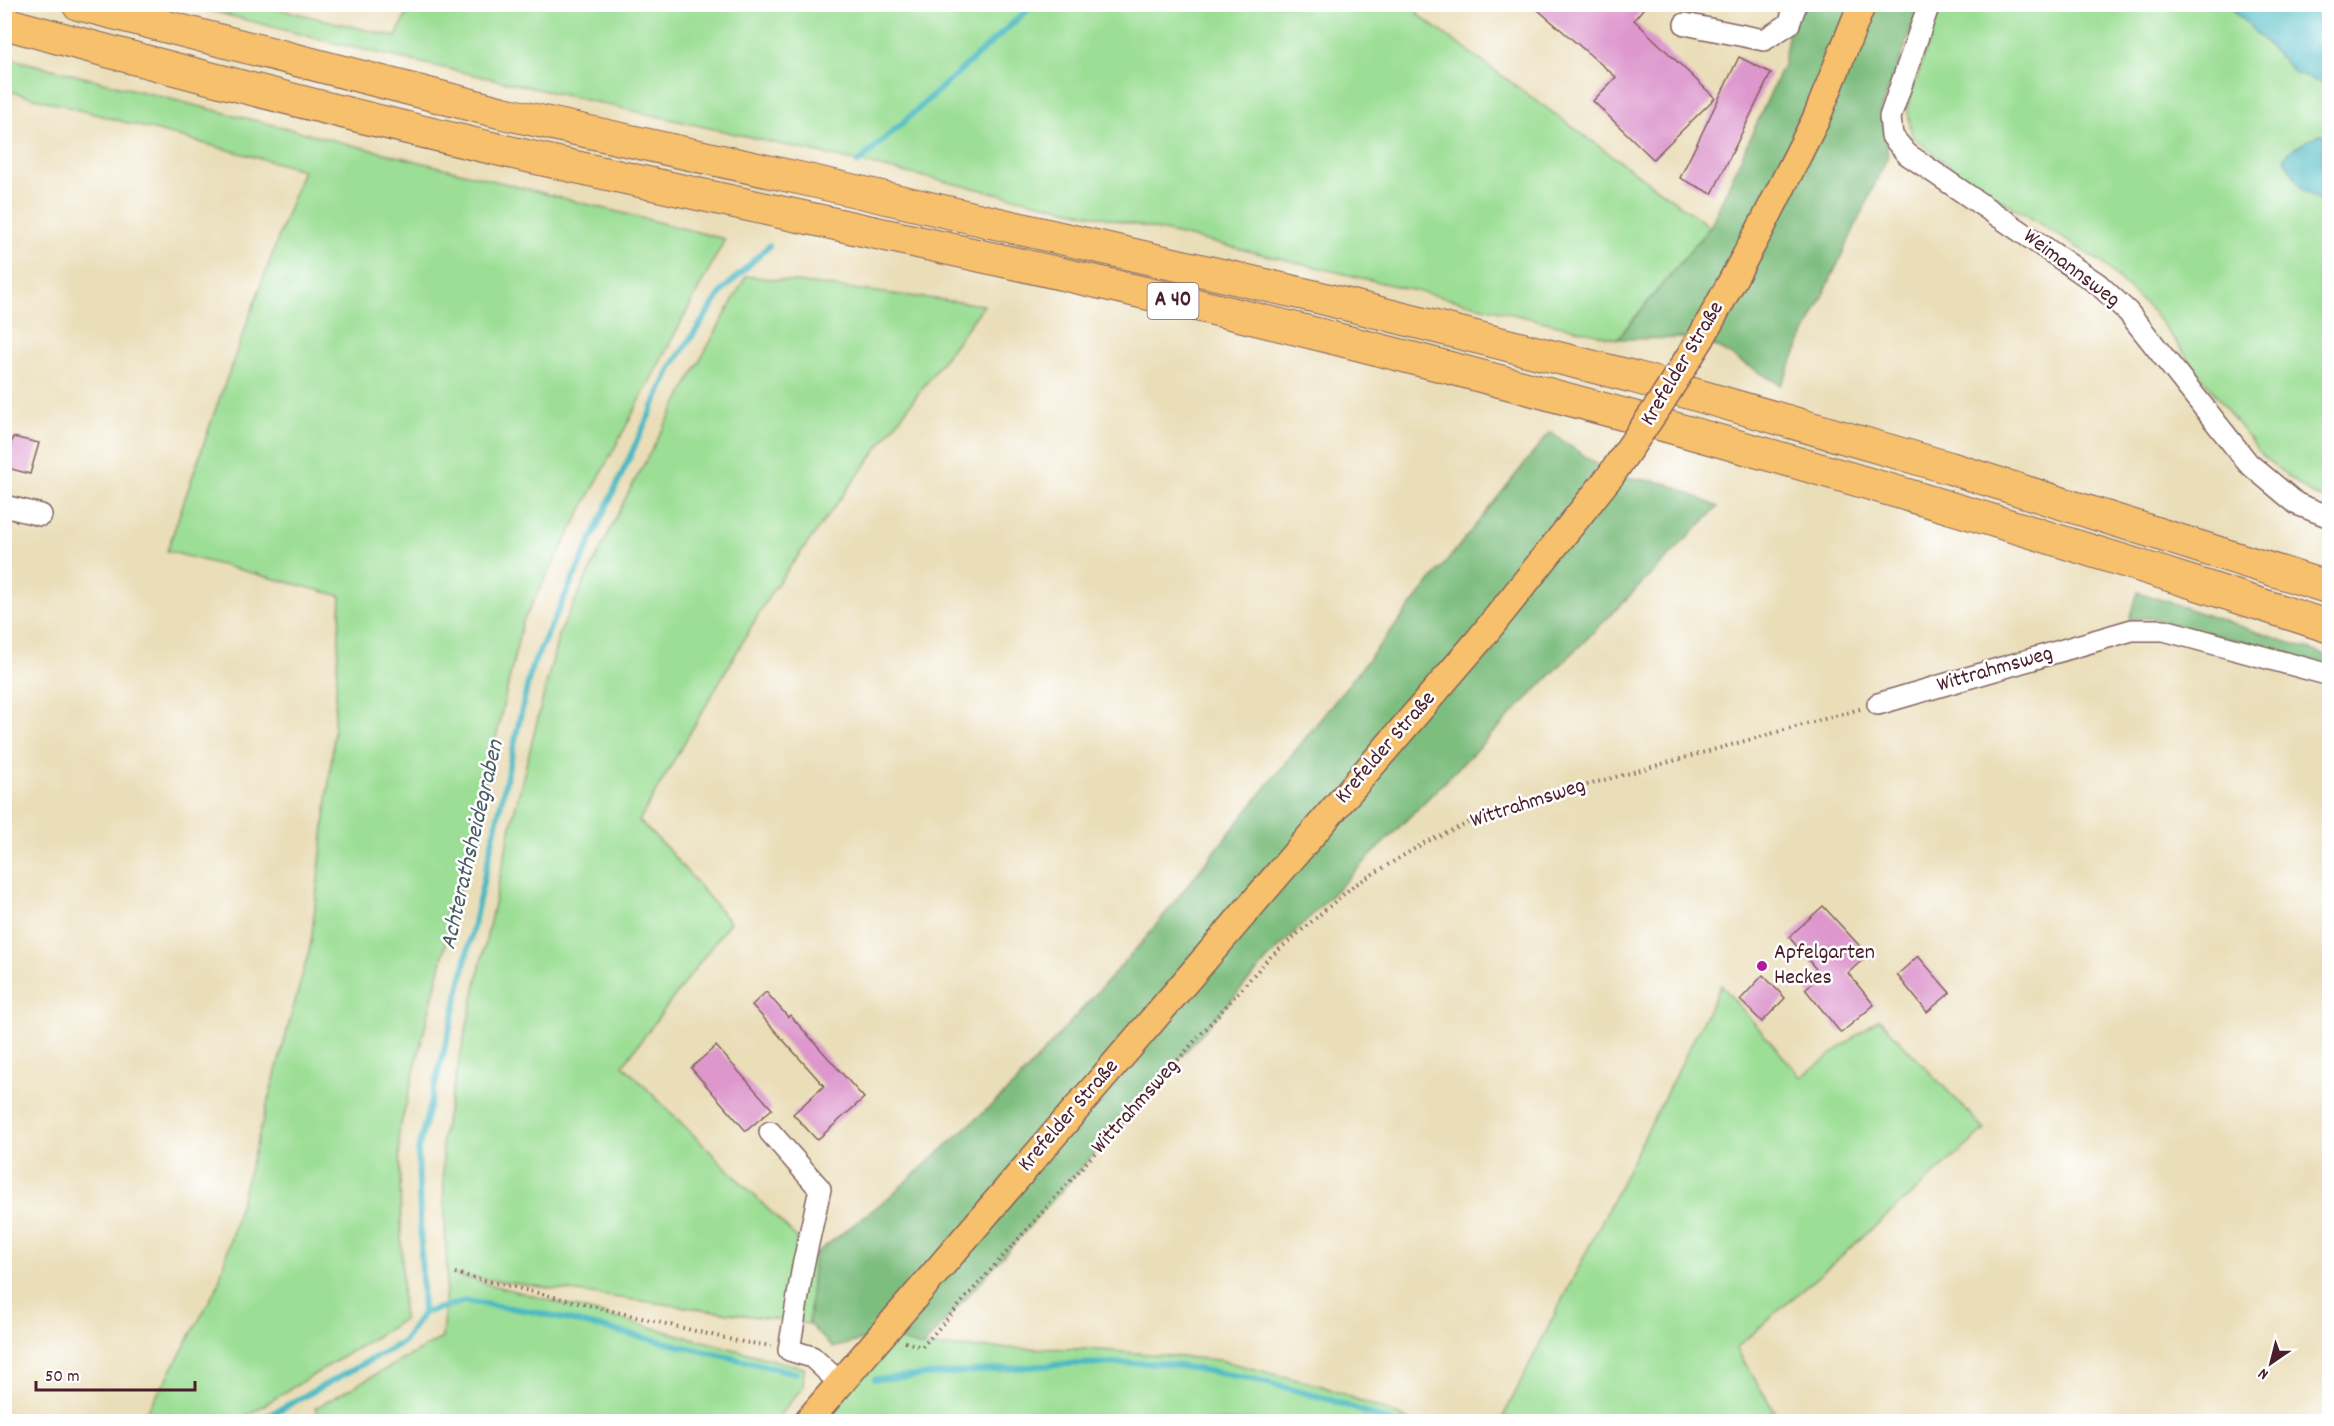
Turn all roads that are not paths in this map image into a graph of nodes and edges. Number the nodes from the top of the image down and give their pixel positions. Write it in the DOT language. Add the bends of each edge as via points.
graph roads {
  1 [pos="78,4"];
  2 [pos="1796,4"];
  3 [pos="1862,4"];
  4 [pos="1929,4"];
  5 [pos="4,23"];
  6 [pos="1685,24"];
  7 [pos="4,506"];
  8 [pos="40,515"];
  9 [pos="2330,517"];
  10 [pos="2330,588"];
  11 [pos="2330,627"];
  12 [pos="2330,675"];
  13 [pos="1878,704"];
  14 [pos="770,1132"];
  15 [pos="840,1383"];
  16 [pos="807,1422"];
  1 -- 10 [label="highway, A 40" via="503,113 1317,297 1634,377 1950,468"];
  2 -- 6 [label="street" via="1789,24 1764,40"];
  3 -- 15 [label="main road, Krefelder Straße, bridge" via="1816,119 1763,224 1701,338 1611,476 1480,639"];
  4 -- 9 [label="street, Weimannsweg" via="1890,117 1892,136 1907,154 2098,284 2128,312 2248,463 2297,504"];
  5 -- 11 [label="highway, A 40" via="489,147 1315,334 1576,400 1936,504"];
  7 -- 8 [label="street"];
  12 -- 13 [label="street, Wittrahmsweg" via="2164,630 2132,630"];
  14 -- 15 [label="street" via="819,1189 789,1350 812,1357"];
  15 -- 16 [label="main road, Krefelder Straße"];
}
